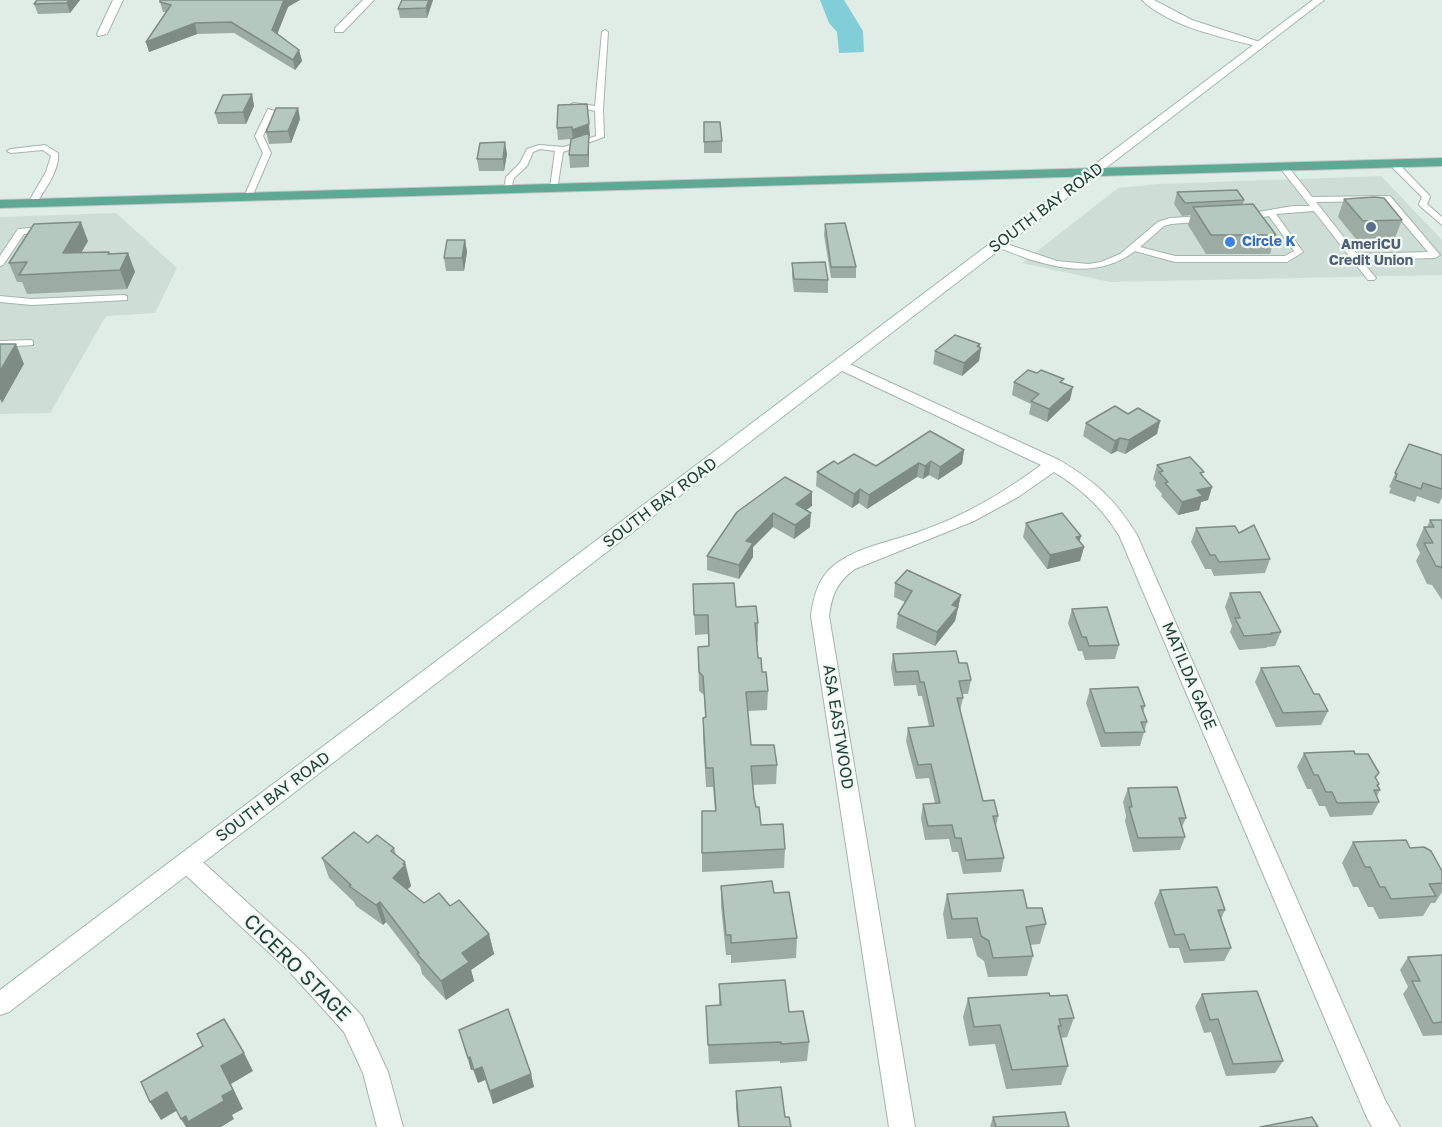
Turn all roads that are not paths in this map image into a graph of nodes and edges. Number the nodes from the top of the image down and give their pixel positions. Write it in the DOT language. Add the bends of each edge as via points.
graph roads {
  1 [pos="118,0"];
  2 [pos="369,0"];
  3 [pos="1148,0"];
  4 [pos="1319,0"];
  5 [pos="339,30"];
  6 [pos="605,32"];
  7 [pos="102,34"];
  8 [pos="1261,44"];
  9 [pos="574,105"];
  10 [pos="599,109"];
  11 [pos="271,111"];
  12 [pos="564,149"];
  13 [pos="11,151"];
  14 [pos="1442,162"];
  15 [pos="1393,163"];
  16 [pos="1283,166"];
  17 [pos="1093,172"];
  18 [pos="554,188"];
  19 [pos="507,189"];
  20 [pos="248,196"];
  21 [pos="1310,200"];
  22 [pos="32,203"];
  23 [pos="1,205"];
  24 [pos="1316,208"];
  25 [pos="1271,213"];
  26 [pos="1236,217"];
  27 [pos="1214,219"];
  28 [pos="1442,222"];
  29 [pos="50,230"];
  30 [pos="998,244"];
  31 [pos="0,245"];
  32 [pos="1133,248"];
  33 [pos="9,249"];
  34 [pos="1355,257"];
  35 [pos="0,263"];
  36 [pos="1371,278"];
  37 [pos="124,298"];
  38 [pos="0,299"];
  39 [pos="30,342"];
  40 [pos="0,344"];
  41 [pos="841,365"];
  42 [pos="1053,464"];
  43 [pos="188,862"];
  44 [pos="0,1004"];
  45 [pos="390,1127"];
  46 [pos="902,1127"];
  47 [pos="1387,1127"];
  1 -- 7 [label="street"];
  2 -- 5 [label="street"];
  3 -- 8 [label="street" via="1171,16"];
  4 -- 8 [label="street, SOUTH BAY ROAD"];
  6 -- 10 [label="lane"];
  8 -- 17 [label="street, SOUTH BAY ROAD"];
  9 -- 10 [label="lane"];
  10 -- 12 [label="lane" via="600,137"];
  11 -- 20 [label="lane" via="259,136 267,153"];
  12 -- 18 [label="lane" via="559,151"];
  12 -- 19 [label="lane" via="539,147 530,151 524,164 510,177"];
  13 -- 22 [label="lane" via="45,147 55,155 44,186"];
  14 -- 15 [label="main road"];
  15 -- 16 [label="main road"];
  15 -- 28 [label="lane" via="1422,191 1426,197 1423,204"];
  16 -- 17 [label="main road"];
  16 -- 21 [label="lane"];
  17 -- 18 [label="main road"];
  17 -- 30 [label="street, SOUTH BAY ROAD"];
  18 -- 19 [label="main road"];
  19 -- 20 [label="main road"];
  20 -- 22 [label="main road"];
  21 -- 24 [label="lane"];
  21 -- 34 [label="lane" via="1386,198 1436,255"];
  22 -- 23 [label="main road"];
  24 -- 25 [label="lane"];
  24 -- 34 [label="lane"];
  25 -- 26 [label="lane"];
  25 -- 32 [label="lane" via="1299,252 1287,259 1174,259"];
  27 -- 32 [label="lane" via="1161,224"];
  29 -- 33 [label="lane" via="21,231"];
  30 -- 32 [label="lane" via="1069,266 1116,260"];
  30 -- 41 [label="street, SOUTH BAY ROAD"];
  31 -- 33 [label="lane"];
  33 -- 35 [label="lane"];
  34 -- 36 [label="lane"];
  37 -- 38 [label="lane" via="32,302"];
  39 -- 40 [label="lane"];
  41 -- 42 [label="street, MATILDA GAGE"];
  41 -- 43 [label="street, SOUTH BAY ROAD"];
  42 -- 46 [label="street, ASA EASTWOOD" via="997,503 841,568 823,595 820,616"];
  42 -- 47 [label="street, MATILDA GAGE" via="1081,481 1109,506 1128,535"];
  43 -- 44 [label="street, SOUTH BAY ROAD"];
  43 -- 45 [label="street, CICERO STAGE" via="296,962 353,1024 375,1072"];
}
